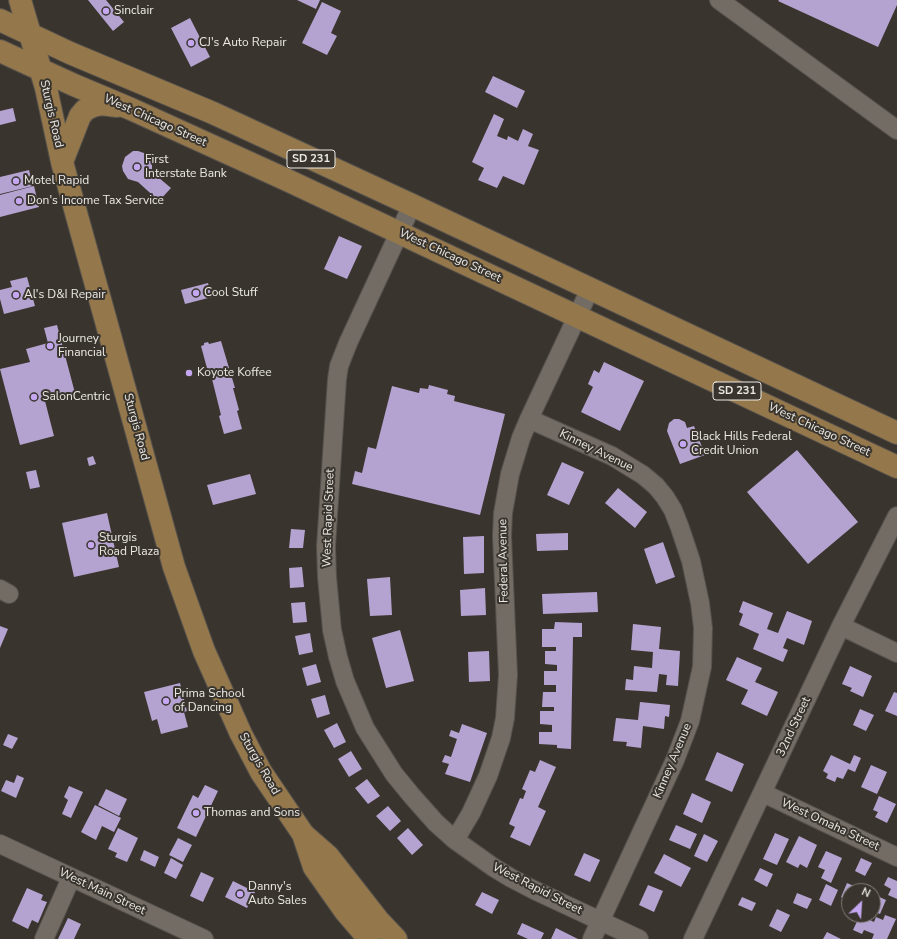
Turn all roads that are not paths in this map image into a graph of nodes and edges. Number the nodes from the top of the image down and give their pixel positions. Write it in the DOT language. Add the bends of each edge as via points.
graph roads {
  1 [pos="20,0"];
  2 [pos="719,0"];
  3 [pos="0,20"];
  4 [pos="30,35"];
  5 [pos="0,51"];
  6 [pos="40,70"];
  7 [pos="131,109"];
  8 [pos="897,130"];
  9 [pos="62,162"];
  10 [pos="287,180"];
  11 [pos="412,205"];
  12 [pos="400,233"];
  13 [pos="523,258"];
  14 [pos="482,272"];
  15 [pos="590,289"];
  16 [pos="577,316"];
  17 [pos="701,341"];
  18 [pos="529,418"];
  19 [pos="798,420"];
  20 [pos="897,433"];
  21 [pos="897,456"];
  22 [pos="897,466"];
  23 [pos="897,516"];
  24 [pos="841,626"];
  25 [pos="897,653"];
  26 [pos="763,793"];
  27 [pos="302,834"];
  28 [pos="455,840"];
  29 [pos="0,844"];
  30 [pos="897,857"];
  31 [pos="72,878"];
  32 [pos="345,911"];
  33 [pos="601,921"];
  34 [pos="44,939"];
  35 [pos="204,939"];
  36 [pos="358,939"];
  37 [pos="369,939"];
  38 [pos="396,939"];
  39 [pos="592,939"];
  40 [pos="639,939"];
  41 [pos="694,939"];
  1 -- 4 [label="main road, Sturgis Road"];
  2 -- 8 [label="street"];
  3 -- 4 [label="main road"];
  4 -- 6 [label="main road, Sturgis Road"];
  4 -- 11 [label="main road, SD 231" via="213,113"];
  5 -- 6 [label="main road, West Chicago Street"];
  6 -- 7 [label="main road, West Chicago Street / SD 231"];
  6 -- 9 [label="main road, Sturgis Road"];
  7 -- 9 [label="main road" via="101,104 85,110 80,116"];
  7 -- 10 [label="main road, West Chicago Street / SD 231"];
  9 -- 27 [label="main road, Sturgis Road" via="174,567 201,644 234,720 261,772"];
  10 -- 11 [label="main road" via="332,192 378,213 388,215 401,212"];
  10 -- 12 [label="main road, West Chicago Street / SD 231"];
  11 -- 12 [label="street, West Rapid Street"];
  11 -- 13 [label="main road, SD 231"];
  12 -- 13 [label="main road" via="415,223 427,223 486,250"];
  12 -- 14 [label="main road, West Chicago Street / SD 231"];
  12 -- 28 [label="street, West Rapid Street" via="339,366 327,514 327,577 332,630 338,657 345,681 366,728 394,774 436,823"];
  13 -- 15 [label="main road, SD 231"];
  14 -- 15 [label="main road" via="506,273 563,298 577,296"];
  14 -- 16 [label="main road, West Chicago Street / SD 231"];
  15 -- 16 [label="street, Federal Avenue"];
  15 -- 17 [label="main road, SD 231"];
  16 -- 17 [label="main road" via="585,309 596,305 609,308 652,329"];
  16 -- 18 [label="street, Federal Avenue"];
  16 -- 19 [label="main road, West Chicago Street / SD 231"];
  17 -- 20 [label="main road, SD 231"];
  18 -- 28 [label="street, Federal Avenue" via="510,474 503,513 508,675 505,718 488,776"];
  18 -- 33 [label="street, Kinney Avenue" via="612,456 656,486 673,510 680,528 691,561 700,603 703,628 702,667 690,722"];
  19 -- 21 [label="main road" via="851,433"];
  19 -- 22 [label="main road, West Chicago Street / SD 231"];
  23 -- 24 [label="street, 32nd Street"];
  24 -- 25 [label="street"];
  24 -- 26 [label="street, 32nd Street"];
  26 -- 30 [label="street, West Omaha Street"];
  26 -- 41 [label="street, 32nd Street"];
  27 -- 32 [label="main road, Sturgis Road" via="314,867"];
  27 -- 38 [label="main road, Sturgis Road" via="328,856"];
  28 -- 33 [label="street, West Rapid Street" via="511,878"];
  29 -- 31 [label="street, West Main Street"];
  31 -- 34 [label="street"];
  31 -- 35 [label="street, West Main Street"];
  32 -- 36 [label="street"];
  32 -- 37 [label="main road, Sturgis Road"];
  33 -- 39 [label="street, Kinney Avenue"];
  33 -- 40 [label="street, West Rapid Street"];
}
